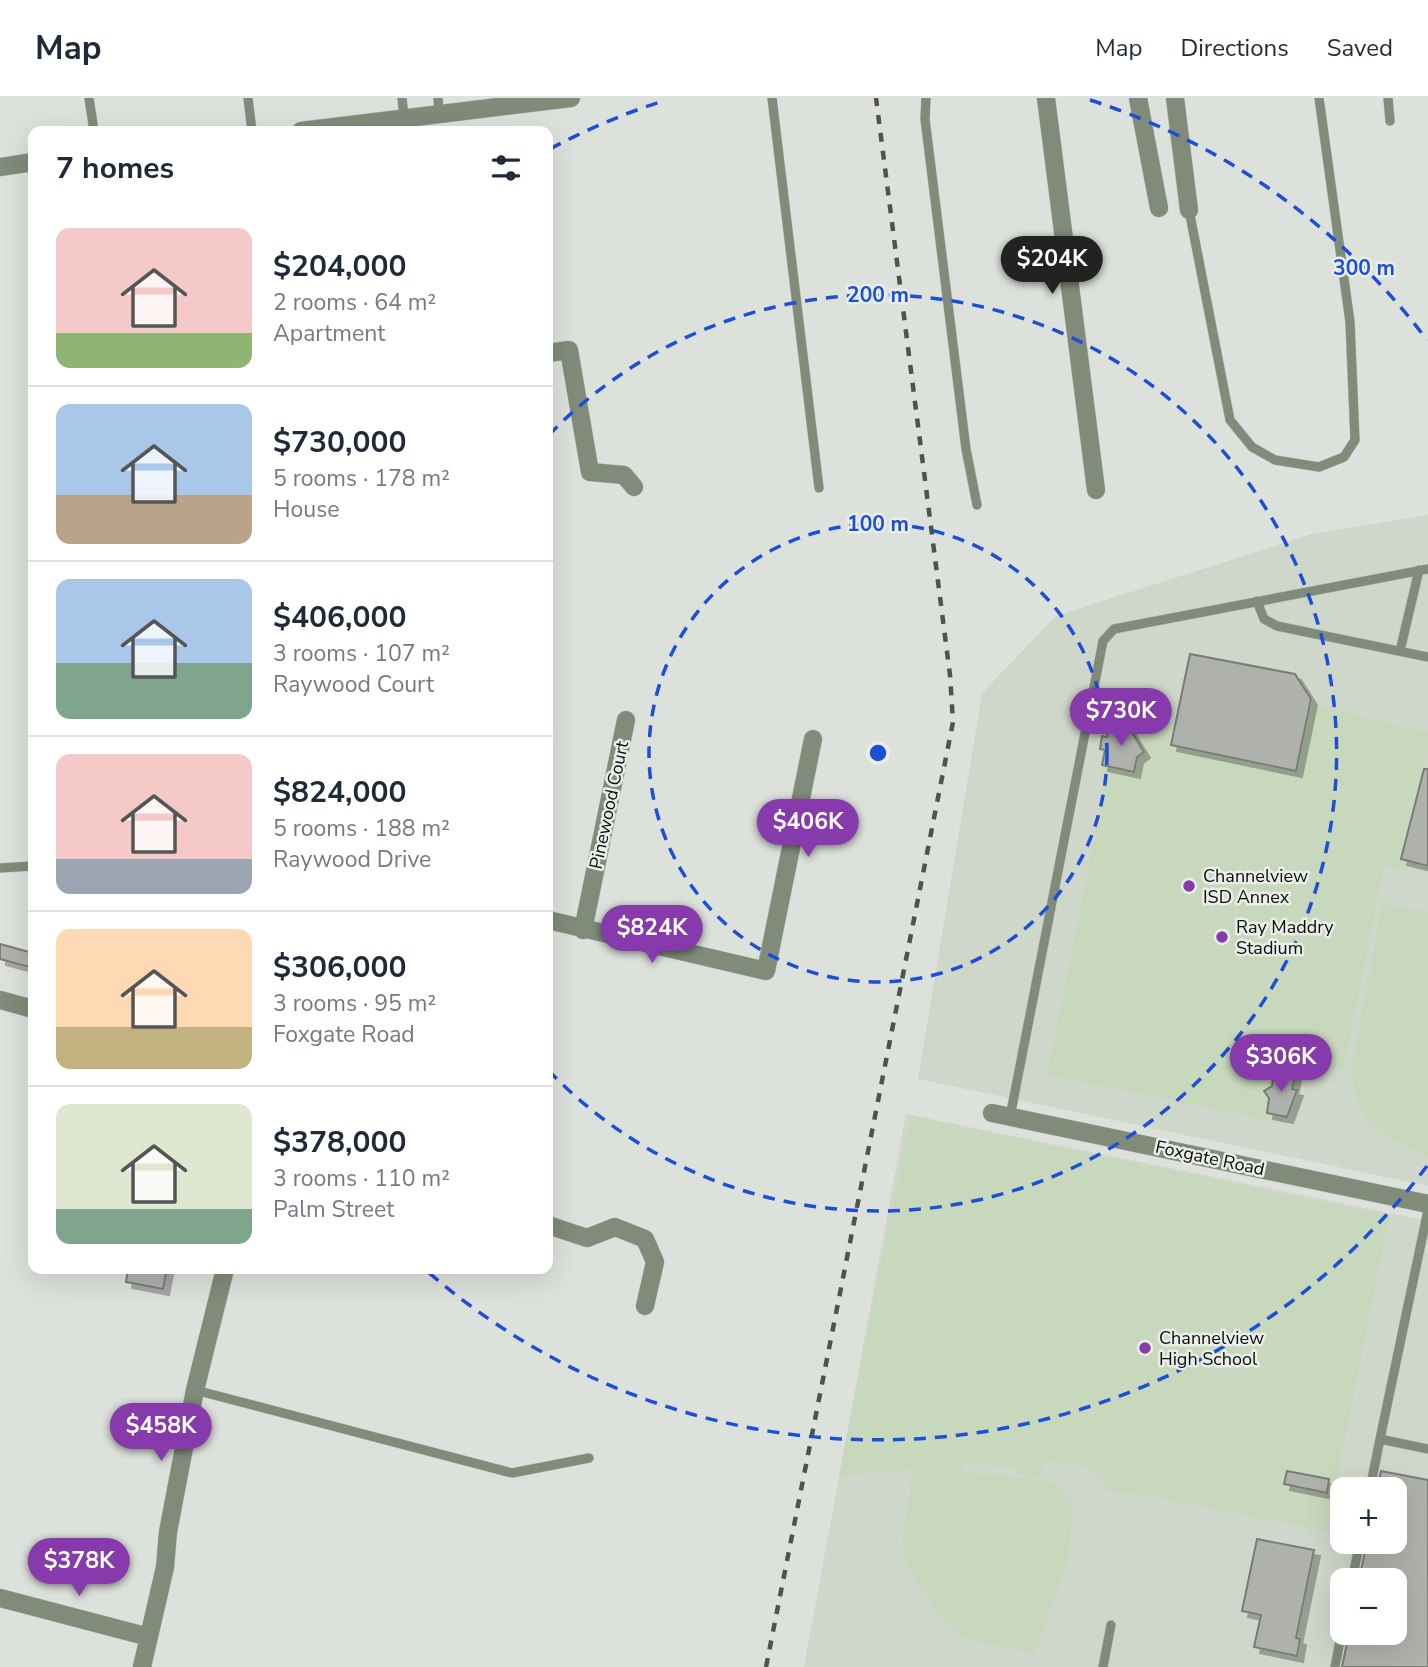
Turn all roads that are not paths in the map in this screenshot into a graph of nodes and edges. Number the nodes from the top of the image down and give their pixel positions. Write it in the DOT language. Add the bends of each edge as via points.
graph roads {
  1 [pos="89,98"];
  2 [pos="248,98"];
  3 [pos="402,98"];
  4 [pos="571,98"];
  5 [pos="772,98"];
  6 [pos="926,98"];
  7 [pos="1046,98"];
  8 [pos="1138,98"];
  9 [pos="1175,98"];
  10 [pos="1319,98"];
  11 [pos="1388,98"];
  12 [pos="483,104"];
  13 [pos="439,106"];
  14 [pos="404,117"];
  15 [pos="1390,121"];
  16 [pos="93,126"];
  17 [pos="252,126"];
  18 [pos="338,126"];
  19 [pos="28,163"];
  20 [pos="0,167"];
  21 [pos="1159,208"];
  22 [pos="1189,210"];
  23 [pos="553,352"];
  24 [pos="634,487"];
  25 [pos="819,488"];
  26 [pos="1096,490"];
  27 [pos="977,505"];
  28 [pos="1423,569"];
  29 [pos="1256,601"];
  30 [pos="1400,652"];
  31 [pos="1428,657"];
  32 [pos="626,720"];
  33 [pos="813,739"];
  34 [pos="28,866"];
  35 [pos="0,868"];
  36 [pos="553,921"];
  37 [pos="583,930"];
  38 [pos="0,1000"];
  39 [pos="28,1008"];
  40 [pos="1001,1115"];
  41 [pos="1428,1204"];
  42 [pos="1428,1210"];
  43 [pos="553,1227"];
  44 [pos="1418,1260"];
  45 [pos="1428,1262"];
  46 [pos="224,1274"];
  47 [pos="645,1306"];
  48 [pos="195,1390"];
  49 [pos="1380,1439"];
  50 [pos="1428,1449"];
  51 [pos="589,1458"];
  52 [pos="1372,1477"];
  53 [pos="0,1598"];
  54 [pos="1111,1625"];
  55 [pos="149,1637"];
  56 [pos="1339,1645"];
  57 [pos="142,1667"];
  58 [pos="1103,1667"];
  59 [pos="1335,1667"];
  1 -- 16 [label="lane"];
  2 -- 17 [label="lane"];
  3 -- 14 [label="lane"];
  4 -- 12 [label="street"];
  5 -- 25 [label="lane"];
  6 -- 27 [label="lane" via="925,119"];
  7 -- 26 [label="street"];
  8 -- 21 [label="street"];
  9 -- 22 [label="street"];
  10 -- 22 [label="lane" via="1350,322 1355,440 1344,457 1319,467 1275,460 1252,447 1230,420"];
  11 -- 15 [label="lane"];
  12 -- 13 [label="street"];
  13 -- 14 [label="street"];
  14 -- 18 [label="street"];
  19 -- 20 [label="street"];
  23 -- 24 [label="street" via="569,350 590,472 624,475"];
  28 -- 29 [label="lane"];
  28 -- 30 [label="lane"];
  29 -- 30 [label="lane" via="1264,619 1277,626"];
  29 -- 40 [label="lane" via="1114,629 1103,641"];
  30 -- 31 [label="lane"];
  32 -- 37 [label="street, Pinewood Court"];
  33 -- 37 [label="street" via="766,971"];
  34 -- 35 [label="lane"];
  36 -- 37 [label="street"];
  38 -- 39 [label="street"];
  40 -- 41 [label="street, Foxgate Road"];
  42 -- 44 [label="lane"];
  43 -- 47 [label="street" via="587,1238 615,1227 645,1239 655,1262"];
  44 -- 45 [label="lane"];
  44 -- 49 [label="lane"];
  46 -- 48 [label="street"];
  48 -- 51 [label="lane" via="512,1473"];
  48 -- 55 [label="street"];
  49 -- 50 [label="lane"];
  49 -- 52 [label="lane"];
  53 -- 55 [label="street"];
  54 -- 58 [label="lane"];
  55 -- 57 [label="street"];
  56 -- 59 [label="lane"];
}
